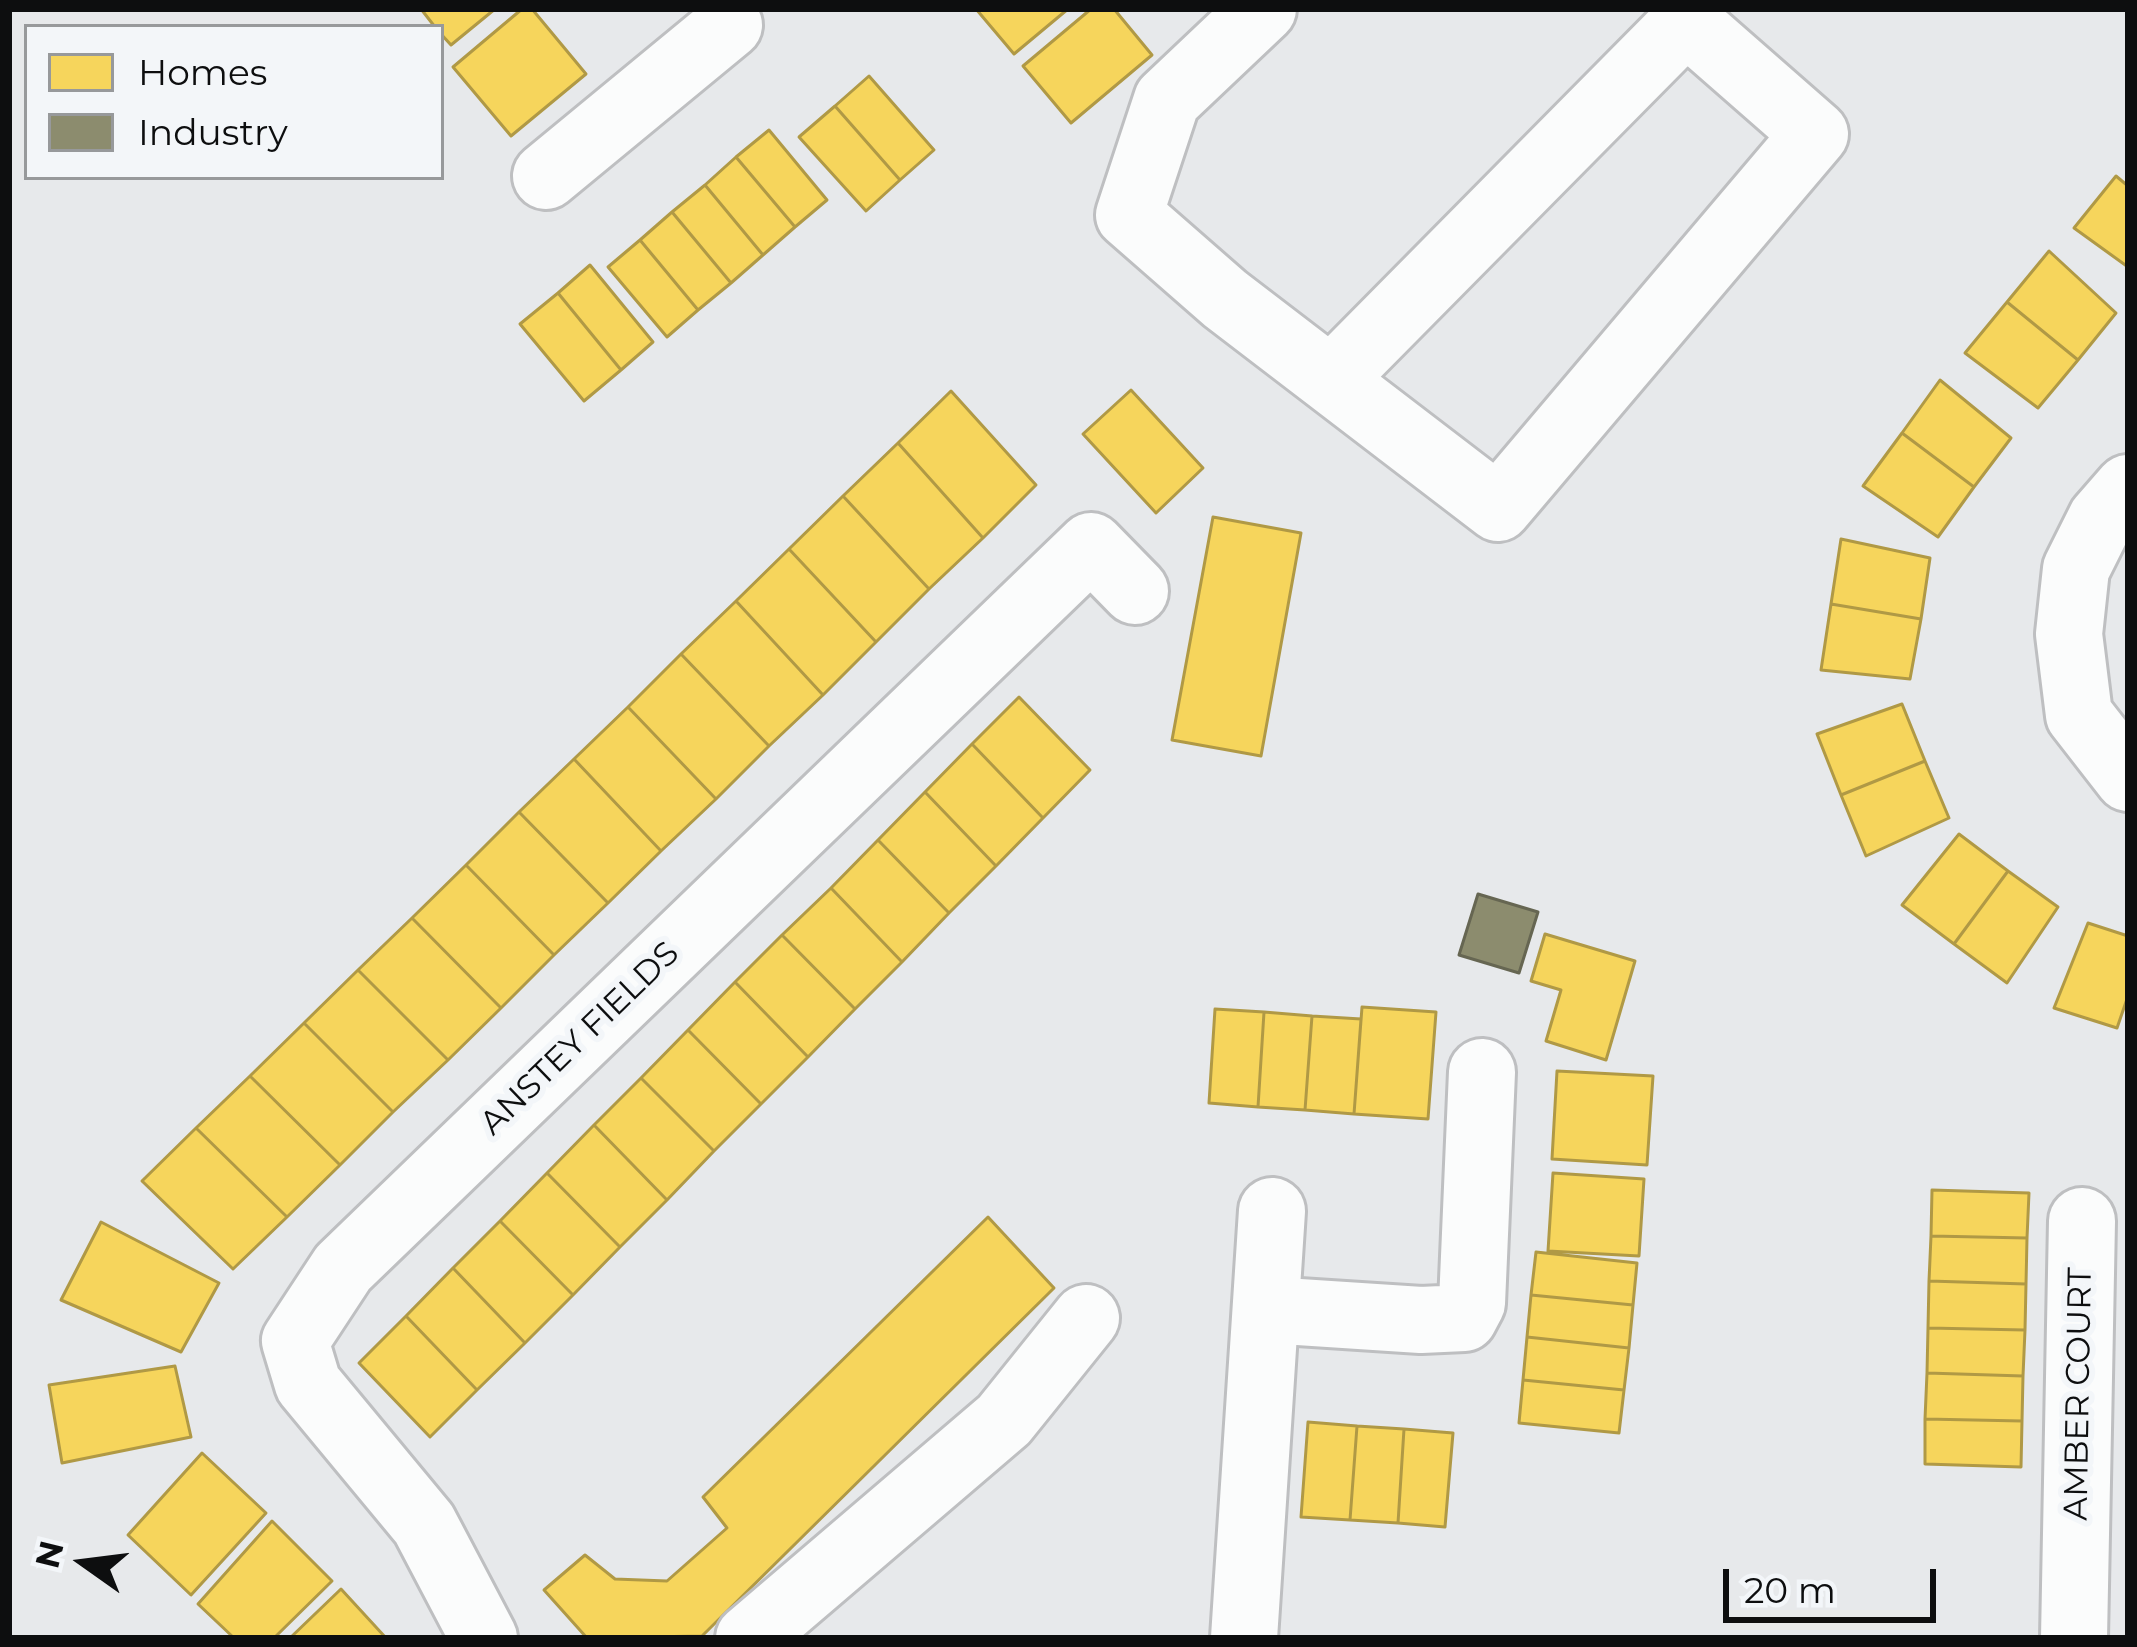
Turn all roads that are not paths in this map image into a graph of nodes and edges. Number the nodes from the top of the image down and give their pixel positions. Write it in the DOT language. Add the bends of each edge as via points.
graph roads {
  1 [pos="1263,9"];
  2 [pos="736,33"];
  3 [pos="546,176"];
  4 [pos="1331,380"];
  5 [pos="2128,488"];
  6 [pos="1135,591"];
  7 [pos="2128,778"];
  8 [pos="1482,1072"];
  9 [pos="1272,1211"];
  10 [pos="2083,1221"];
  11 [pos="1268,1310"];
  12 [pos="1086,1318"];
  13 [pos="484,1638"];
  14 [pos="749,1638"];
  15 [pos="1244,1638"];
  16 [pos="2074,1638"];
  1 -- 4 [label="street" via="1167,100 1129,215"];
  2 -- 3 [label="street"];
  4 -- 4 [label="street" via="1498,508 1814,134 1686,21"];
  5 -- 7 [label="street" via="2076,569 2069,634 2079,715"];
  6 -- 13 [label="street, ANSTEY FIELDS" via="1090,546 343,1268 295,1341 308,1384 424,1524"];
  8 -- 11 [label="street" via="1472,1303 1464,1318"];
  9 -- 11 [label="street"];
  10 -- 16 [label="street, AMBER COURT"];
  11 -- 15 [label="street"];
  12 -- 14 [label="street" via="1004,1420"];
}
